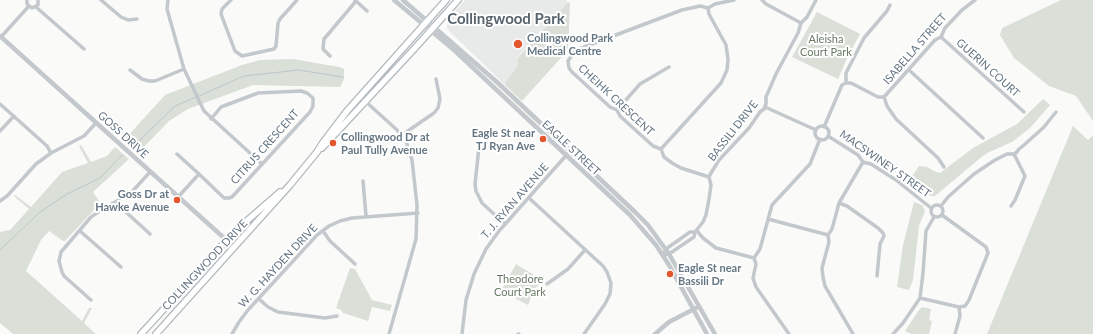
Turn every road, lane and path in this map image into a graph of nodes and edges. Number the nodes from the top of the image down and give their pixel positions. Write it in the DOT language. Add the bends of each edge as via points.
graph roads {
  1 [pos="27,0"];
  2 [pos="38,0"];
  3 [pos="101,0"];
  4 [pos="168,0"];
  5 [pos="231,0"];
  6 [pos="297,0"];
  7 [pos="355,0"];
  8 [pos="394,0"];
  9 [pos="403,0"];
  10 [pos="446,0"];
  11 [pos="458,0"];
  12 [pos="734,0"];
  13 [pos="762,0"];
  14 [pos="816,0"];
  15 [pos="974,0"];
  16 [pos="890,5"];
  17 [pos="29,6"];
  18 [pos="36,6"];
  19 [pos="708,8"];
  20 [pos="367,10"];
  21 [pos="137,18"];
  22 [pos="425,23"];
  23 [pos="801,23"];
  24 [pos="433,28"];
  25 [pos="0,36"];
  26 [pos="941,37"];
  27 [pos="84,49"];
  28 [pos="330,56"];
  29 [pos="669,67"];
  30 [pos="184,69"];
  31 [pos="130,70"];
  32 [pos="909,70"];
  33 [pos="436,79"];
  34 [pos="846,83"];
  35 [pos="884,97"];
  36 [pos="363,99"];
  37 [pos="0,104"];
  38 [pos="765,107"];
  39 [pos="617,110"];
  40 [pos="1024,112"];
  41 [pos="1056,112"];
  42 [pos="14,116"];
  43 [pos="211,119"];
  44 [pos="96,123"];
  45 [pos="824,127"];
  46 [pos="816,130"];
  47 [pos="0,131"];
  48 [pos="402,135"];
  49 [pos="828,136"];
  50 [pos="983,138"];
  51 [pos="820,139"];
  52 [pos="479,147"];
  53 [pos="660,150"];
  54 [pos="570,152"];
  55 [pos="51,153"];
  56 [pos="177,154"];
  57 [pos="1014,154"];
  58 [pos="566,156"];
  59 [pos="863,162"];
  60 [pos="262,164"];
  61 [pos="944,168"];
  62 [pos="150,172"];
  63 [pos="199,174"];
  64 [pos="709,177"];
  65 [pos="363,181"];
  66 [pos="290,185"];
  67 [pos="178,197"];
  68 [pos="529,198"];
  69 [pos="0,200"];
  70 [pos="116,203"];
  71 [pos="839,203"];
  72 [pos="941,206"];
  73 [pos="1011,206"];
  74 [pos="932,208"];
  75 [pos="418,213"];
  76 [pos="942,215"];
  77 [pos="366,216"];
  78 [pos="934,217"];
  79 [pos="768,219"];
  80 [pos="505,224"];
  81 [pos="80,231"];
  82 [pos="323,231"];
  83 [pos="696,231"];
  84 [pos="150,234"];
  85 [pos="828,235"];
  86 [pos="226,240"];
  87 [pos="234,247"];
  88 [pos="666,249"];
  89 [pos="585,250"];
  90 [pos="669,254"];
  91 [pos="663,255"];
  92 [pos="754,258"];
  93 [pos="355,264"];
  94 [pos="122,267"];
  95 [pos="877,276"];
  96 [pos="547,284"];
  97 [pos="920,298"];
  98 [pos="259,299"];
  99 [pos="91,300"];
  100 [pos="700,306"];
  101 [pos="959,307"];
  102 [pos="694,310"];
  103 [pos="337,316"];
  104 [pos="144,333"];
  105 [pos="156,334"];
  106 [pos="232,334"];
  107 [pos="389,334"];
  108 [pos="462,334"];
  109 [pos="584,334"];
  110 [pos="656,334"];
  111 [pos="707,334"];
  112 [pos="715,334"];
  113 [pos="789,334"];
  114 [pos="853,334"];
  115 [pos="893,334"];
  116 [pos="955,334"];
  1 -- 17 [label="street"];
  2 -- 18 [label="street"];
  3 -- 21 [label="street" via="121,17 128,20"];
  4 -- 30 [label="street" via="167,8"];
  5 -- 6 [label="street" via="222,9 221,14 235,51 242,56 274,49 278,23"];
  7 -- 20 [label="street"];
  7 -- 28 [label="street" via="324,39 323,49"];
  8 -- 22 [label="street, EAGLE STREET"];
  9 -- 22 [label="street, EAGLE STREET"];
  10 -- 22 [label="main road, COLLINGWOOD DRIVE"];
  11 -- 24 [label="main road, COLLINGWOOD DRIVE"];
  12 -- 19 [label="street, CHEIHK CRESCENT"];
  13 -- 23 [label="street"];
  14 -- 23 [label="street, BASSILI DRIVE"];
  15 -- 26 [label="street, ISABELLA STREET" via="945,28"];
  16 -- 34 [label="street" via="864,38 846,73"];
  17 -- 18 [label="street"];
  17 -- 25 [label="street"];
  18 -- 27 [label="street"];
  19 -- 39 [label="street, CHEIHK CRESCENT" via="700,6 682,10 584,47 570,56 569,65 572,72 610,107"];
  19 -- 53 [label="street" via="726,45 727,70 721,83"];
  22 -- 24 [label="street, EAGLE STREET"];
  22 -- 36 [label="main road, COLLINGWOOD DRIVE"];
  23 -- 38 [label="street, BASSILI DRIVE" via="766,97"];
  24 -- 36 [label="main road, COLLINGWOOD DRIVE"];
  24 -- 54 [label="street, EAGLE STREET" via="513,97"];
  24 -- 58 [label="street, EAGLE STREET"];
  25 -- 44 [label="street, GOSS DRIVE"];
  26 -- 32 [label="street, ISABELLA STREET" via="935,40"];
  26 -- 40 [label="street, GUERIN COURT"];
  29 -- 39 [label="street" via="644,81"];
  30 -- 31 [label="street" via="149,81"];
  30 -- 43 [label="street" via="204,111"];
  32 -- 35 [label="street, ISABELLA STREET"];
  32 -- 50 [label="street"];
  33 -- 48 [label="street" via="440,99 438,108 434,114"];
  34 -- 35 [label="street, ISABELLA STREET" via="851,83 878,97"];
  34 -- 45 [label="street" via="839,90"];
  35 -- 61 [label="street" via="896,119 938,158"];
  36 -- 48 [label="street"];
  36 -- 66 [label="main road, COLLINGWOOD DRIVE"];
  37 -- 42 [label="street"];
  38 -- 46 [label="street"];
  38 -- 64 [label="street, BASSILI DRIVE" via="750,128 719,160"];
  39 -- 53 [label="street, CHEIHK CRESCENT" via="620,116"];
  41 -- 57 [label="street" via="1044,127"];
  42 -- 47 [label="street"];
  42 -- 55 [label="street" via="47,146"];
  43 -- 60 [label="street"];
  43 -- 60 [label="street, CITRUS CRESCENT" via="222,107 258,93 301,91 313,98 310,112"];
  44 -- 55 [label="street" via="84,136"];
  44 -- 62 [label="street, GOSS DRIVE"];
  45 -- 46 [label="street"];
  45 -- 49 [label="street"];
  46 -- 51 [label="street" via="816,135"];
  48 -- 75 [label="street" via="412,160"];
  49 -- 51 [label="street"];
  49 -- 59 [label="street, MACSWINEY STREET" via="858,155"];
  51 -- 79 [label="street" via="810,164 772,205"];
  52 -- 80 [label="street" via="476,191 482,203"];
  53 -- 64 [label="street, CHEIHK CRESCENT" via="664,157 681,168"];
  54 -- 58 [label="street, T. J. RYAN AVENUE"];
  54 -- 88 [label="street, EAGLE STREET" via="648,225"];
  55 -- 69 [label="street" via="36,164 7,196"];
  56 -- 63 [label="street, CITRUS CRESCENT"];
  57 -- 72 [label="street" via="1007,154 995,160 974,174 948,196"];
  57 -- 73 [label="street" via="1025,176"];
  58 -- 68 [label="street, T. J. RYAN AVENUE"];
  58 -- 91 [label="street, EAGLE STREET" via="630,215"];
  59 -- 71 [label="street"];
  59 -- 74 [label="street, MACSWINEY STREET" via="871,164 896,180"];
  60 -- 63 [label="street, CITRUS CRESCENT" via="229,198 224,198"];
  62 -- 67 [label="street, GOSS DRIVE"];
  62 -- 70 [label="street" via="130,194"];
  63 -- 67 [label="street"];
  64 -- 83 [label="street, BASSILI DRIVE" via="711,185 706,215"];
  65 -- 77 [label="street"];
  66 -- 86 [label="main road, COLLINGWOOD DRIVE" via="247,219"];
  66 -- 87 [label="main road, COLLINGWOOD DRIVE"];
  67 -- 86 [label="street, GOSS DRIVE"];
  68 -- 80 [label="street, T. J. RYAN AVENUE"];
  68 -- 89 [label="street"];
  70 -- 81 [label="street" via="92,217"];
  70 -- 84 [label="street"];
  71 -- 85 [label="street"];
  71 -- 95 [label="street" via="847,206 883,233"];
  72 -- 74 [label="street" via="935,205"];
  72 -- 76 [label="street"];
  74 -- 78 [label="street" via="931,213"];
  75 -- 77 [label="street, W. G. HAYDEN DRIVE"];
  75 -- 107 [label="street" via="416,239"];
  76 -- 78 [label="street"];
  76 -- 101 [label="street" via="988,250 967,304"];
  77 -- 82 [label="street, W. G. HAYDEN DRIVE" via="334,223"];
  78 -- 97 [label="street" via="926,231"];
  79 -- 85 [label="street"];
  79 -- 92 [label="street" via="760,249"];
  80 -- 108 [label="street, T. J. RYAN AVENUE" via="486,249 474,274 466,300"];
  81 -- 94 [label="street"];
  81 -- 99 [label="street" via="65,246 59,261 64,276"];
  82 -- 93 [label="street"];
  82 -- 98 [label="street, W. G. HAYDEN DRIVE"];
  83 -- 88 [label="street" via="690,232"];
  83 -- 90 [label="street, BASSILI DRIVE" via="694,237"];
  83 -- 92 [label="street" via="716,248"];
  85 -- 114 [label="street" via="829,242 822,268 825,286"];
  86 -- 87 [label="street, GOSS DRIVE"];
  86 -- 104 [label="main road, COLLINGWOOD DRIVE"];
  87 -- 105 [label="main road, COLLINGWOOD DRIVE"];
  88 -- 90 [label="street, EAGLE STREET"];
  88 -- 91 [label="street"];
  89 -- 96 [label="street" via="568,268"];
  89 -- 109 [label="street" via="607,272 611,289 605,304"];
  90 -- 91 [label="street, BASSILI DRIVE"];
  90 -- 100 [label="street, EAGLE STREET"];
  91 -- 102 [label="street, EAGLE STREET"];
  92 -- 113 [label="street" via="756,264 753,278 756,287"];
  97 -- 101 [label="street"];
  97 -- 115 [label="street"];
  98 -- 103 [label="street" via="278,312 325,318"];
  98 -- 106 [label="street, W. G. HAYDEN DRIVE"];
  100 -- 102 [label="street"];
  100 -- 112 [label="street, EAGLE STREET"];
  101 -- 116 [label="street" via="960,316"];
  102 -- 110 [label="street" via="669,322"];
  102 -- 111 [label="street, EAGLE STREET"];
}
